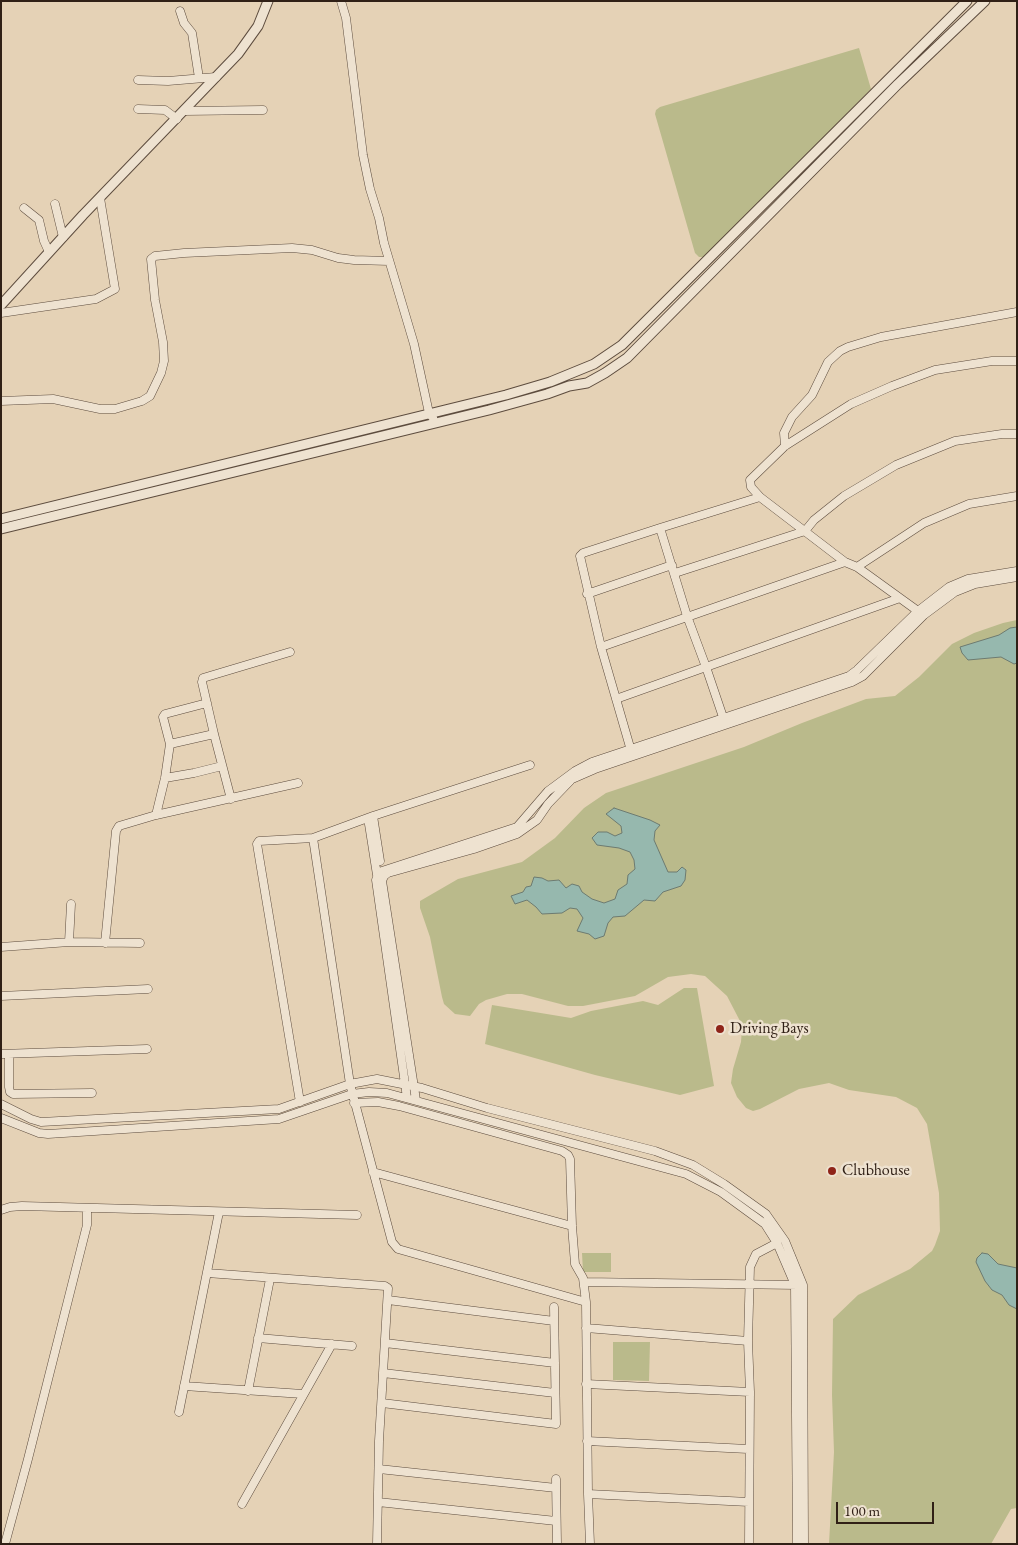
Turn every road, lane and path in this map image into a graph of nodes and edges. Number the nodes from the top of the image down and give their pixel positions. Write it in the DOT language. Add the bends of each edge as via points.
graph roads {
  1 [pos="268,1"];
  2 [pos="341,1"];
  3 [pos="967,1"];
  4 [pos="985,1"];
  5 [pos="180,11"];
  6 [pos="216,77"];
  7 [pos="199,78"];
  8 [pos="138,80"];
  9 [pos="138,109"];
  10 [pos="264,110"];
  11 [pos="184,111"];
  12 [pos="177,118"];
  13 [pos="805,163"];
  14 [pos="812,170"];
  15 [pos="100,198"];
  16 [pos="56,204"];
  17 [pos="24,208"];
  18 [pos="63,236"];
  19 [pos="49,252"];
  20 [pos="389,261"];
  21 [pos="5,295"];
  22 [pos="1,305"];
  23 [pos="1017,312"];
  24 [pos="1,313"];
  25 [pos="1017,361"];
  26 [pos="1,401"];
  27 [pos="429,413"];
  28 [pos="437,423"];
  29 [pos="1017,434"];
  30 [pos="785,446"];
  31 [pos="1017,496"];
  32 [pos="760,497"];
  33 [pos="1,519"];
  34 [pos="660,528"];
  35 [pos="1,529"];
  36 [pos="805,532"];
  37 [pos="845,562"];
  38 [pos="857,567"];
  39 [pos="673,569"];
  40 [pos="1017,571"];
  41 [pos="1017,577"];
  42 [pos="588,594"];
  43 [pos="900,598"];
  44 [pos="921,613"];
  45 [pos="688,616"];
  46 [pos="601,647"];
  47 [pos="290,652"];
  48 [pos="706,667"];
  49 [pos="616,699"];
  50 [pos="207,703"];
  51 [pos="724,722"];
  52 [pos="214,734"];
  53 [pos="170,744"];
  54 [pos="632,752"];
  55 [pos="530,765"];
  56 [pos="222,766"];
  57 [pos="165,778"];
  58 [pos="298,783"];
  59 [pos="231,798"];
  60 [pos="156,815"];
  61 [pos="370,817"];
  62 [pos="313,838"];
  63 [pos="381,876"];
  64 [pos="71,904"];
  65 [pos="69,942"];
  66 [pos="105,943"];
  67 [pos="140,943"];
  68 [pos="1,948"];
  69 [pos="148,989"];
  70 [pos="1,996"];
  71 [pos="147,1049"];
  72 [pos="5,1054"];
  73 [pos="350,1084"];
  74 [pos="405,1084"];
  75 [pos="415,1086"];
  76 [pos="92,1093"];
  77 [pos="352,1094"];
  78 [pos="407,1098"];
  79 [pos="416,1100"];
  80 [pos="300,1102"];
  81 [pos="354,1103"];
  82 [pos="1,1104"];
  83 [pos="1,1118"];
  84 [pos="599,1137"];
  85 [pos="596,1150"];
  86 [pos="373,1172"];
  87 [pos="88,1208"];
  88 [pos="1,1210"];
  89 [pos="219,1212"];
  90 [pos="357,1215"];
  91 [pos="572,1226"];
  92 [pos="777,1243"];
  93 [pos="207,1273"];
  94 [pos="270,1278"];
  95 [pos="584,1282"];
  96 [pos="749,1285"];
  97 [pos="799,1285"];
  98 [pos="388,1300"];
  99 [pos="586,1302"];
  100 [pos="554,1307"];
  101 [pos="554,1321"];
  102 [pos="586,1328"];
  103 [pos="258,1338"];
  104 [pos="748,1341"];
  105 [pos="385,1343"];
  106 [pos="332,1344"];
  107 [pos="352,1346"];
  108 [pos="555,1363"];
  109 [pos="384,1373"];
  110 [pos="586,1384"];
  111 [pos="184,1386"];
  112 [pos="248,1391"];
  113 [pos="750,1392"];
  114 [pos="555,1393"];
  115 [pos="303,1394"];
  116 [pos="382,1402"];
  117 [pos="179,1412"];
  118 [pos="587,1441"];
  119 [pos="748,1449"];
  120 [pos="379,1469"];
  121 [pos="556,1478"];
  122 [pos="556,1488"];
  123 [pos="588,1494"];
  124 [pos="378,1502"];
  125 [pos="749,1502"];
  126 [pos="242,1504"];
  127 [pos="556,1521"];
  128 [pos="5,1544"];
  129 [pos="377,1544"];
  130 [pos="557,1544"];
  131 [pos="590,1544"];
  132 [pos="749,1544"];
  133 [pos="797,1544"];
  134 [pos="804,1544"];
  1 -- 6 [label="street" via="255,32"];
  2 -- 20 [label="street" via="346,18 363,155"];
  3 -- 13 [label="street"];
  4 -- 14 [label="street"];
  5 -- 7 [label="street" via="192,33"];
  6 -- 7 [label="street"];
  6 -- 11 [label="street"];
  7 -- 8 [label="street"];
  9 -- 12 [label="street" via="165,110"];
  10 -- 11 [label="street"];
  11 -- 12 [label="street"];
  12 -- 15 [label="street"];
  13 -- 14 [label="street"];
  13 -- 27 [label="street" via="622,345 594,364 550,382"];
  14 -- 28 [label="street" via="627,358 605,373 587,383"];
  15 -- 18 [label="street"];
  15 -- 24 [label="street" via="115,289 96,299"];
  16 -- 18 [label="street"];
  17 -- 19 [label="street" via="40,220"];
  18 -- 19 [label="street"];
  19 -- 21 [label="street"];
  20 -- 26 [label="street" via="338,258 292,248 155,256 151,260 164,361 150,396 115,409 53,399"];
  20 -- 27 [label="street" via="414,344"];
  21 -- 22 [label="street"];
  23 -- 30 [label="street" via="881,337 840,351 828,362 812,395 792,417 784,433"];
  25 -- 30 [label="street" via="935,370 851,404"];
  27 -- 28 [label="street"];
  27 -- 33 [label="street"];
  28 -- 35 [label="street"];
  29 -- 36 [label="street" via="956,441 896,466 844,496 814,520"];
  30 -- 32 [label="street" via="750,480 750,487"];
  31 -- 38 [label="street" via="969,504 924,523"];
  32 -- 34 [label="street"];
  32 -- 36 [label="street"];
  34 -- 39 [label="street"];
  34 -- 42 [label="street" via="583,553 580,556"];
  36 -- 37 [label="street"];
  36 -- 39 [label="street"];
  37 -- 38 [label="street"];
  37 -- 45 [label="street"];
  38 -- 43 [label="street"];
  39 -- 42 [label="street"];
  39 -- 45 [label="street"];
  40 -- 44 [label="street" via="958,582"];
  41 -- 44 [label="street" via="960,589"];
  42 -- 46 [label="street"];
  43 -- 44 [label="street"];
  43 -- 48 [label="street"];
  44 -- 51 [label="street" via="858,680"];
  45 -- 46 [label="street"];
  45 -- 48 [label="street"];
  46 -- 49 [label="street"];
  47 -- 50 [label="street" via="204,676 202,682"];
  48 -- 49 [label="street"];
  48 -- 51 [label="street"];
  49 -- 54 [label="street"];
  50 -- 52 [label="street"];
  50 -- 53 [label="street" via="164,715"];
  51 -- 54 [label="street"];
  52 -- 53 [label="street"];
  52 -- 56 [label="street"];
  53 -- 57 [label="street"];
  54 -- 63 [label="street" via="572,779 536,820 517,834"];
  55 -- 61 [label="street"];
  56 -- 57 [label="street"];
  56 -- 59 [label="street"];
  57 -- 60 [label="street"];
  58 -- 59 [label="street"];
  59 -- 60 [label="street"];
  60 -- 66 [label="street" via="119,826 116,831"];
  61 -- 62 [label="street"];
  61 -- 63 [label="street"];
  62 -- 73 [label="street"];
  62 -- 80 [label="street" via="259,841 256,847"];
  63 -- 74 [label="street" via="376,880"];
  63 -- 75 [label="street"];
  64 -- 65 [label="street"];
  65 -- 66 [label="street"];
  65 -- 68 [label="street"];
  66 -- 67 [label="street"];
  69 -- 70 [label="street"];
  71 -- 72 [label="street"];
  72 -- 76 [label="street" via="10,1092 13,1094"];
  73 -- 74 [label="street" via="378,1080"];
  73 -- 77 [label="street"];
  73 -- 80 [label="street"];
  74 -- 75 [label="street"];
  74 -- 78 [label="street"];
  75 -- 79 [label="street"];
  75 -- 84 [label="street"];
  77 -- 78 [label="street" via="387,1093"];
  77 -- 81 [label="street"];
  77 -- 83 [label="street" via="279,1120 48,1134"];
  78 -- 79 [label="street"];
  79 -- 85 [label="street"];
  80 -- 82 [label="street" via="279,1110 41,1122"];
  81 -- 86 [label="street"];
  81 -- 91 [label="street" via="378,1102 399,1106 562,1151 570,1159"];
  84 -- 85 [label="street"];
  84 -- 97 [label="street" via="694,1165 766,1214 785,1241"];
  85 -- 92 [label="street" via="686,1174 721,1192 760,1219"];
  86 -- 91 [label="street"];
  86 -- 99 [label="street" via="392,1242 398,1249"];
  87 -- 88 [label="street" via="22,1206"];
  87 -- 89 [label="street"];
  87 -- 128 [label="street"];
  89 -- 90 [label="street"];
  89 -- 93 [label="street"];
  91 -- 95 [label="street" via="575,1264"];
  92 -- 96 [label="street" via="756,1254 750,1267"];
  92 -- 97 [label="street"];
  93 -- 94 [label="street"];
  93 -- 111 [label="street"];
  94 -- 98 [label="street" via="385,1286 388,1288"];
  94 -- 103 [label="street"];
  95 -- 96 [label="street"];
  95 -- 99 [label="street"];
  96 -- 97 [label="street"];
  96 -- 104 [label="street"];
  97 -- 133 [label="street"];
  97 -- 134 [label="street"];
  98 -- 101 [label="street"];
  98 -- 105 [label="street"];
  99 -- 102 [label="street"];
  100 -- 101 [label="street"];
  101 -- 108 [label="street"];
  102 -- 104 [label="street"];
  102 -- 110 [label="street"];
  103 -- 106 [label="street"];
  103 -- 112 [label="street"];
  104 -- 113 [label="street"];
  105 -- 108 [label="street"];
  105 -- 109 [label="street"];
  106 -- 107 [label="street"];
  106 -- 115 [label="street"];
  108 -- 114 [label="street"];
  109 -- 114 [label="street"];
  109 -- 116 [label="street"];
  110 -- 113 [label="street"];
  110 -- 118 [label="street"];
  111 -- 112 [label="street"];
  111 -- 117 [label="street"];
  112 -- 115 [label="street"];
  113 -- 119 [label="street"];
  114 -- 116 [label="street" via="556,1424"];
  115 -- 126 [label="street"];
  116 -- 120 [label="street"];
  118 -- 119 [label="street"];
  118 -- 123 [label="street"];
  119 -- 125 [label="street"];
  120 -- 122 [label="street"];
  120 -- 124 [label="street"];
  121 -- 122 [label="street"];
  122 -- 127 [label="street"];
  123 -- 125 [label="street"];
  123 -- 131 [label="street"];
  124 -- 127 [label="street"];
  124 -- 129 [label="street"];
  125 -- 132 [label="street"];
  127 -- 130 [label="street"];
}
